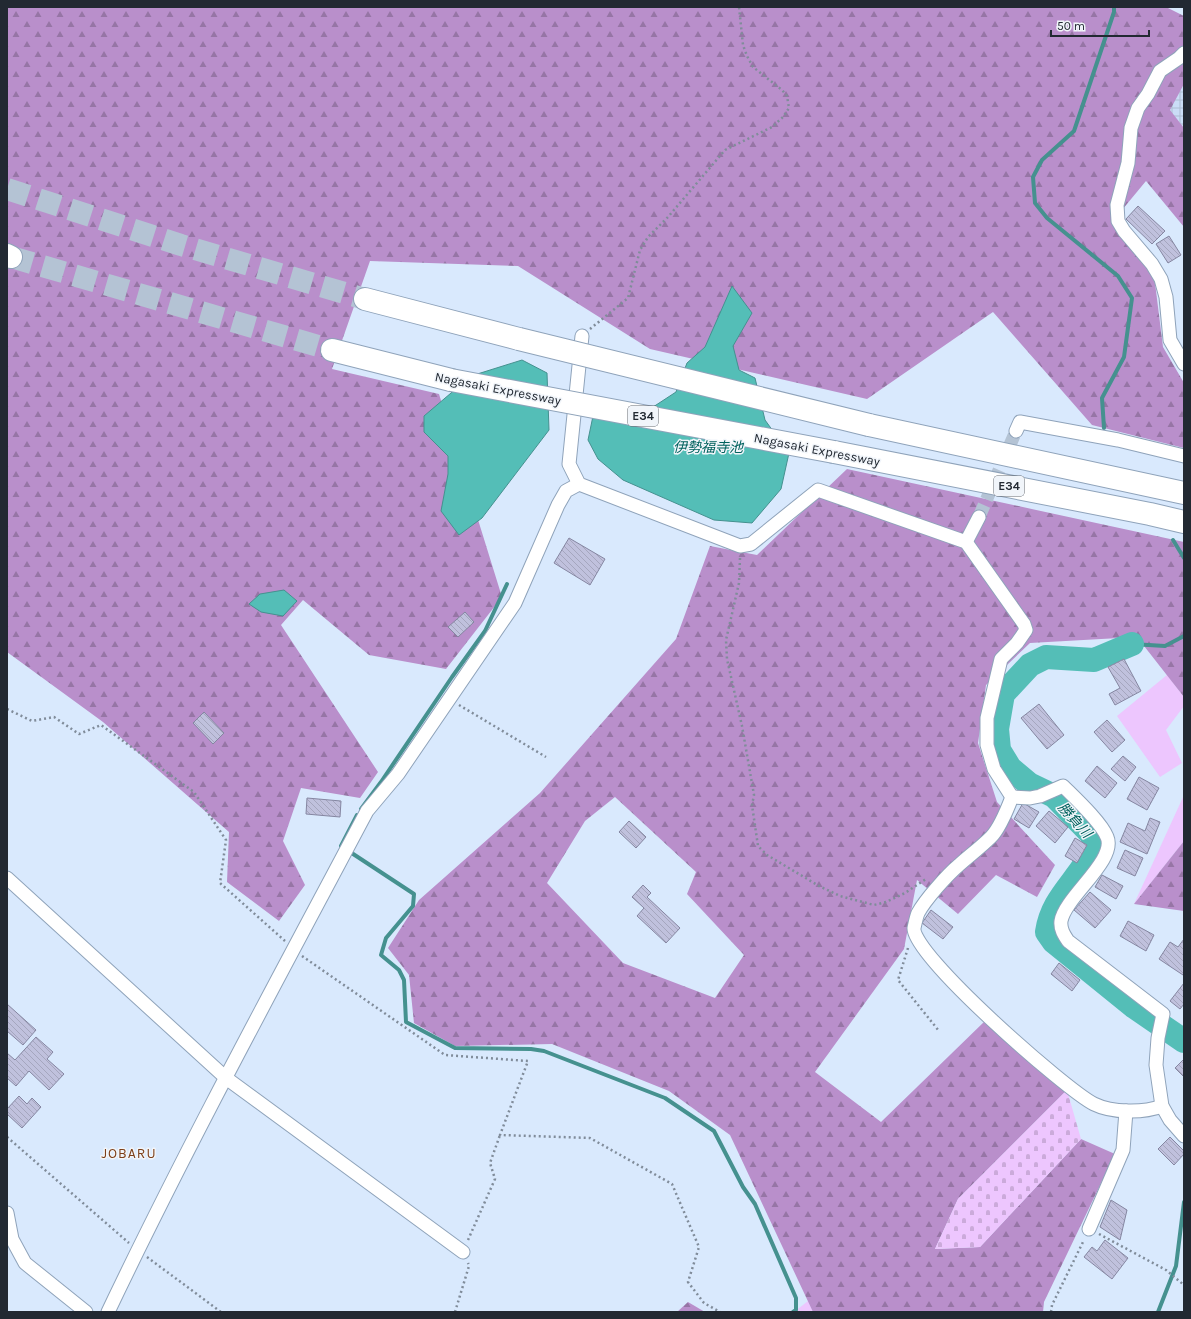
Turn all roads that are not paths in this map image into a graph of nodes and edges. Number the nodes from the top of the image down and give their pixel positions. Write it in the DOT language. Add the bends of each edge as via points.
graph roads {
  1 [pos="1184,53"];
  2 [pos="365,299"];
  3 [pos="582,336"];
  4 [pos="332,350"];
  5 [pos="1184,364"];
  6 [pos="1016,431"];
  7 [pos="1184,456"];
  8 [pos="579,484"];
  9 [pos="1184,493"];
  10 [pos="979,517"];
  11 [pos="1184,522"];
  12 [pos="966,542"];
  13 [pos="1012,797"];
  14 [pos="7,878"];
  15 [pos="226,1078"];
  16 [pos="1162,1106"];
  17 [pos="1126,1111"];
  18 [pos="1184,1136"];
  19 [pos="7,1212"];
  20 [pos="1089,1229"];
  21 [pos="463,1252"];
  22 [pos="86,1312"];
  23 [pos="108,1312"];
  1 -- 5 [label="street" via="1160,71 1138,108 1131,128 1128,163 1117,205 1118,221 1124,231 1161,278 1166,297 1170,340"];
  2 -- 9 [label="highway, E34, bridge" via="869,425"];
  3 -- 8 [label="street" via="570,464"];
  4 -- 11 [label="highway, Nagasaki Expressway / E34, bridge" via="451,380 834,452"];
  6 -- 7 [label="street" via="1020,422 1118,440"];
  8 -- 12 [label="street" via="740,546 751,544 818,490"];
  8 -- 15 [label="street" via="566,491 558,505 515,603 398,774 368,811"];
  10 -- 12 [label="street"];
  12 -- 13 [label="street" via="1026,630 1001,659 987,718 987,745 994,769"];
  13 -- 16 [label="street" via="1040,796 1063,786 1108,838 1108,850 1101,864 1064,912 1062,932 1068,941 1163,1014 1156,1066"];
  13 -- 17 [label="street" via="992,836 957,866 926,900 917,914 914,930 919,942 962,991 1076,1093 1095,1104"];
  14 -- 15 [label="street"];
  15 -- 21 [label="street"];
  15 -- 23 [label="street"];
  16 -- 17 [label="street" via="1152,1110"];
  16 -- 18 [label="street"];
  17 -- 20 [label="street" via="1123,1150"];
  19 -- 22 [label="street" via="12,1239 25,1263"];
}
